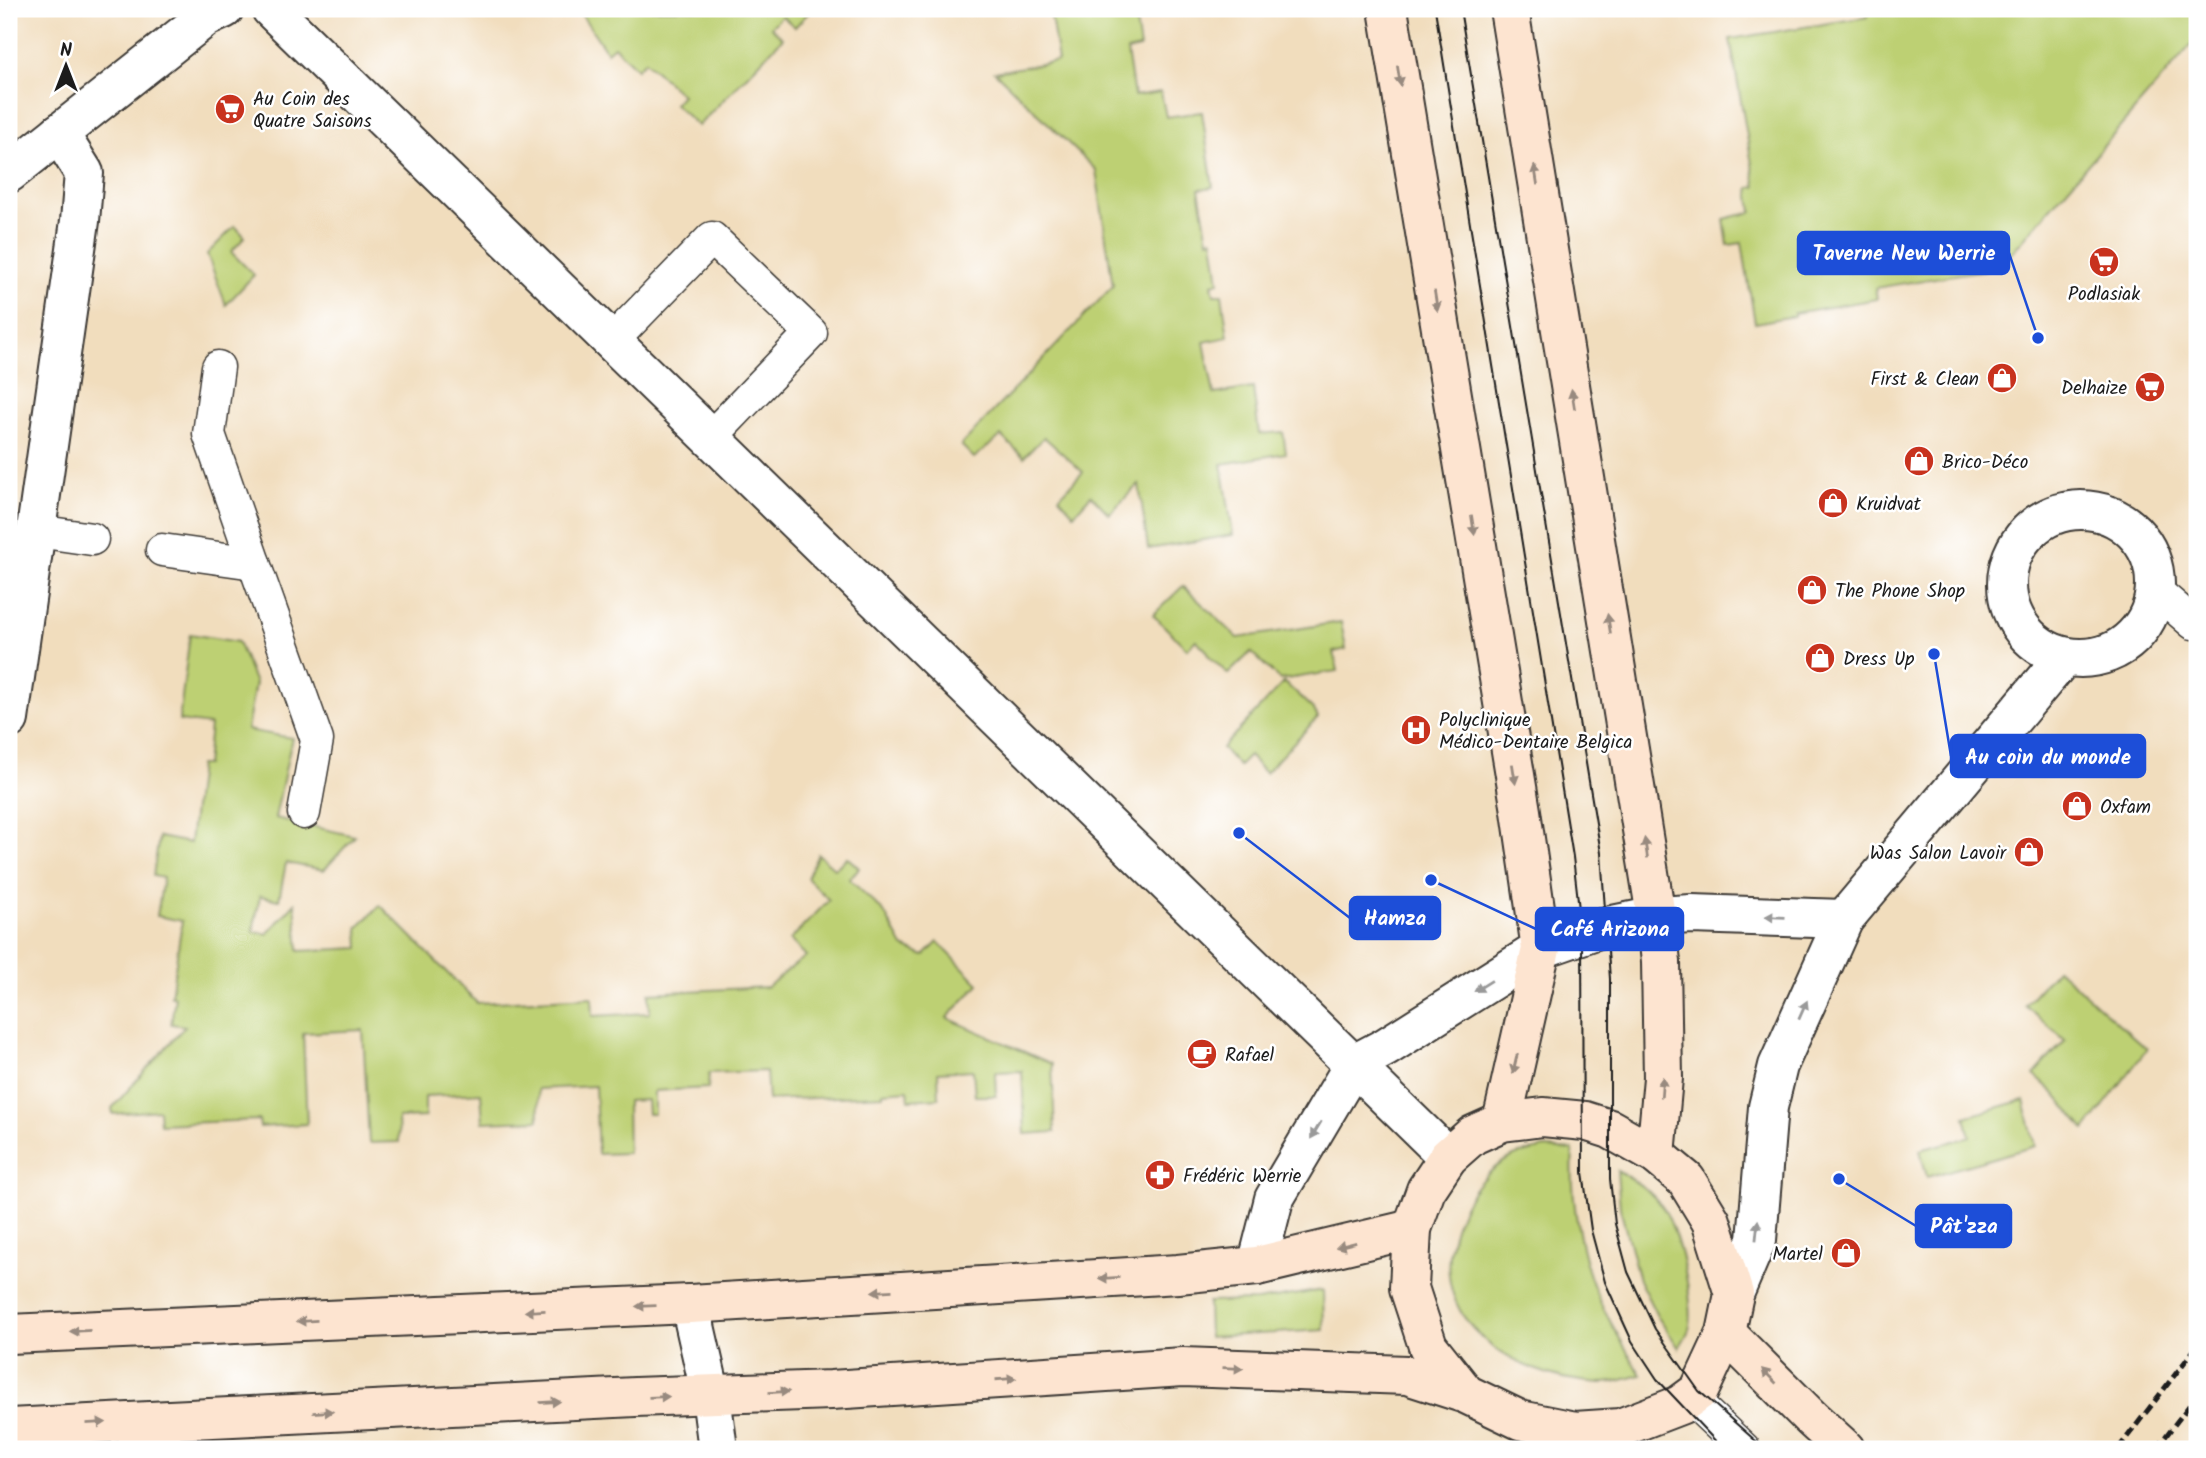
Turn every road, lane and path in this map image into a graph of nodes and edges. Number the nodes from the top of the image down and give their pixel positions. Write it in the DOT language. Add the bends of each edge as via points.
graph roads {
  1 [pos="225,9"];
  2 [pos="271,9"];
  3 [pos="1388,9"];
  4 [pos="1509,9"];
  5 [pos="59,133"];
  6 [pos="9,173"];
  7 [pos="612,341"];
  8 [pos="218,367"];
  9 [pos="711,437"];
  10 [pos="37,531"];
  11 [pos="92,539"];
  12 [pos="162,550"];
  13 [pos="254,563"];
  14 [pos="2155,590"];
  15 [pos="2193,623"];
  16 [pos="2064,657"];
  17 [pos="9,719"];
  18 [pos="304,813"];
  19 [pos="1656,916"];
  20 [pos="1844,919"];
  21 [pos="1541,949"];
  22 [pos="1354,1064"];
  23 [pos="1502,1122"];
  24 [pos="1656,1155"];
  25 [pos="1448,1157"];
  26 [pos="1412,1229"];
  27 [pos="1256,1266"];
  28 [pos="1734,1294"];
  29 [pos="690,1304"];
  30 [pos="1726,1333"];
  31 [pos="9,1334"];
  32 [pos="1466,1394"];
  33 [pos="711,1396"];
  34 [pos="1690,1398"];
  35 [pos="9,1427"];
  36 [pos="1631,1439"];
  37 [pos="718,1449"];
  38 [pos="1744,1449"];
  39 [pos="1845,1449"];
  1 -- 5 [label="street" via="206,17"];
  2 -- 7 [label="street"];
  3 -- 21 [label="street, one-way"];
  19 -- 4 [label="street, one-way"];
  5 -- 6 [label="street"];
  5 -- 10 [label="street" via="83,173"];
  7 -- 9 [label="street"];
  7 -- 9 [label="lane" via="712,238 772,295 811,333"];
  8 -- 13 [label="lane" via="209,435"];
  9 -- 22 [label="street"];
  10 -- 11 [label="lane"];
  10 -- 17 [label="street"];
  12 -- 13 [label="lane"];
  13 -- 18 [label="lane" via="317,740"];
  14 -- 15 [label="lane"];
  14 -- 16 [label="street" via="2149,615 2134,636 2114,652 2089,659"];
  14 -- 16 [label="street" via="2153,565 2142,542 2123,523 2101,513 2075,511 2050,517 2029,531 2014,551 2007,576 2009,603 2020,628 2039,646"];
  16 -- 20 [label="street"];
  20 -- 19 [label="street, one-way"];
  19 -- 21 [label="street" via="1607,926"];
  24 -- 19 [label="street, one-way" via="1663,1078"];
  28 -- 20 [label="street, one-way" via="1757,1240 1768,1107 1778,1066"];
  21 -- 22 [label="street, one-way"];
  21 -- 23 [label="street, one-way"];
  22 -- 25 [label="street"];
  22 -- 27 [label="street, one-way" via="1274,1199"];
  23 -- 24 [label="street" via="1544,1117 1585,1121 1610,1129"];
  23 -- 25 [label="street" via="1473,1135"];
  24 -- 28 [label="street" via="1686,1180 1711,1221"];
  25 -- 26 [label="street" via="1426,1190"];
  26 -- 27 [label="street, one-way"];
  26 -- 32 [label="street" via="1409,1288 1428,1346"];
  27 -- 29 [label="street, one-way"];
  28 -- 30 [label="street"];
  29 -- 31 [label="street, one-way"];
  29 -- 33 [label="street"];
  30 -- 34 [label="street" via="1699,1391"];
  39 -- 30 [label="street, one-way"];
  33 -- 32 [label="street, one-way" via="1183,1367 1407,1374"];
  32 -- 36 [label="street" via="1520,1420"];
  35 -- 33 [label="street, one-way"];
  33 -- 37 [label="street"];
  34 -- 36 [label="street"];
  34 -- 38 [label="lane"];
}
